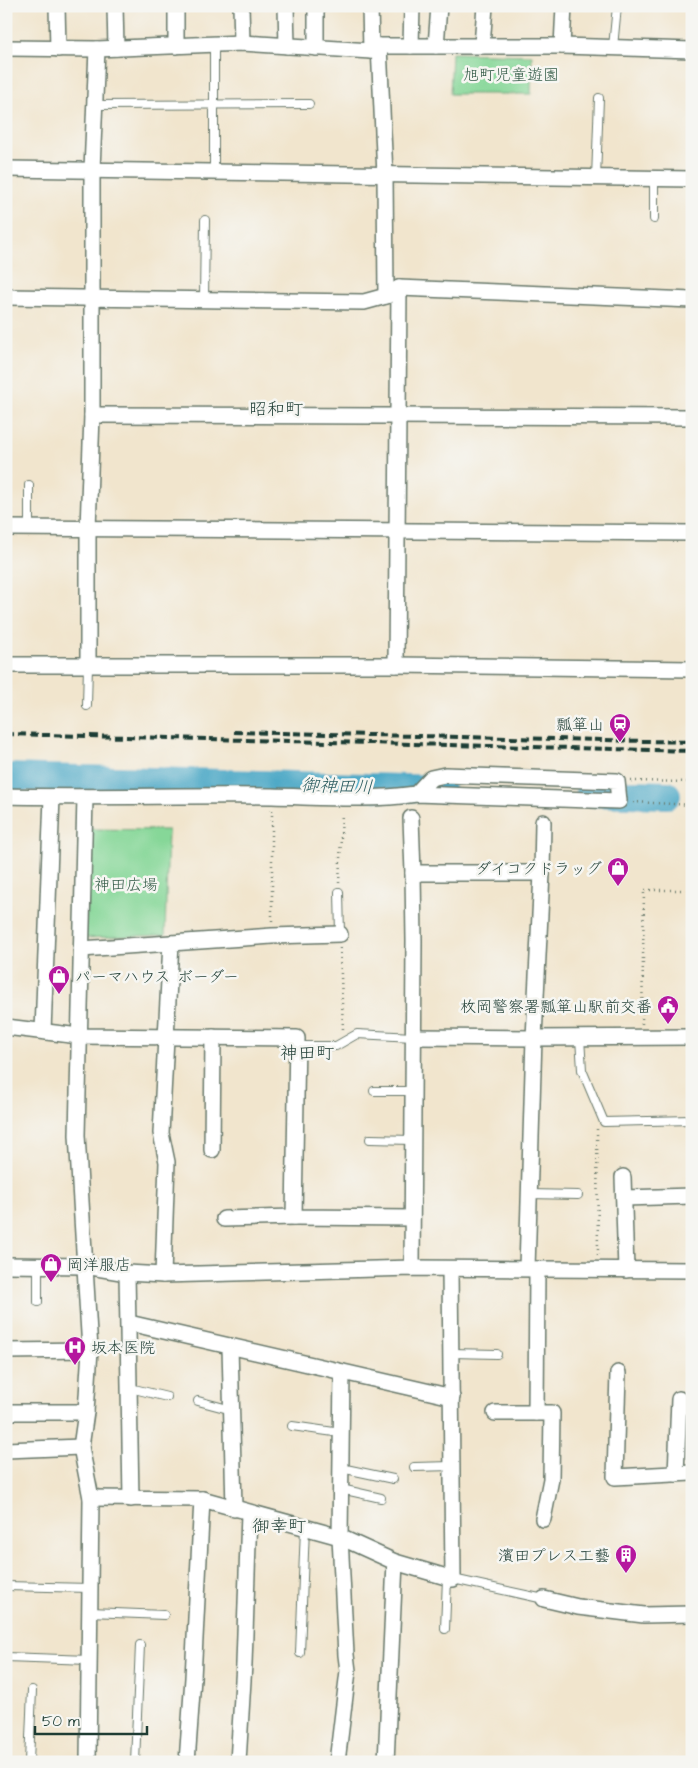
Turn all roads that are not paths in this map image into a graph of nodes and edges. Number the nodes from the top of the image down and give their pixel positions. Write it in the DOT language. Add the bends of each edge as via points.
graph roads {
  1 [pos="58,6"];
  2 [pos="115,6"];
  3 [pos="176,6"];
  4 [pos="242,6"];
  5 [pos="286,6"];
  6 [pos="316,6"];
  7 [pos="370,6"];
  8 [pos="412,6"];
  9 [pos="439,6"];
  10 [pos="486,6"];
  11 [pos="564,6"];
  12 [pos="617,6"];
  13 [pos="692,38"];
  14 [pos="242,43"];
  15 [pos="214,44"];
  16 [pos="176,46"];
  17 [pos="287,46"];
  18 [pos="410,46"];
  19 [pos="436,46"];
  20 [pos="482,46"];
  21 [pos="562,46"];
  22 [pos="613,47"];
  23 [pos="6,48"];
  24 [pos="116,48"];
  25 [pos="316,48"];
  26 [pos="375,48"];
  27 [pos="58,49"];
  28 [pos="97,49"];
  29 [pos="691,50"];
  30 [pos="598,98"];
  31 [pos="309,104"];
  32 [pos="94,105"];
  33 [pos="215,105"];
  34 [pos="6,169"];
  35 [pos="92,170"];
  36 [pos="214,172"];
  37 [pos="385,174"];
  38 [pos="596,178"];
  39 [pos="654,179"];
  40 [pos="692,180"];
  41 [pos="654,218"];
  42 [pos="205,220"];
  43 [pos="399,288"];
  44 [pos="386,296"];
  45 [pos="6,297"];
  46 [pos="92,299"];
  47 [pos="204,300"];
  48 [pos="692,300"];
  49 [pos="92,415"];
  50 [pos="398,416"];
  51 [pos="692,417"];
  52 [pos="29,485"];
  53 [pos="6,528"];
  54 [pos="29,529"];
  55 [pos="88,529"];
  56 [pos="398,531"];
  57 [pos="692,533"];
  58 [pos="6,665"];
  59 [pos="88,665"];
  60 [pos="396,665"];
  61 [pos="692,669"];
  62 [pos="87,706"];
  63 [pos="418,792"];
  64 [pos="6,796"];
  65 [pos="52,797"];
  66 [pos="85,797"];
  67 [pos="410,818"];
  68 [pos="543,822"];
  69 [pos="412,873"];
  70 [pos="542,874"];
  71 [pos="339,892"];
  72 [pos="340,934"];
  73 [pos="170,943"];
  74 [pos="81,949"];
  75 [pos="6,1027"];
  76 [pos="43,1032"];
  77 [pos="79,1036"];
  78 [pos="214,1037"];
  79 [pos="413,1037"];
  80 [pos="692,1037"];
  81 [pos="165,1038"];
  82 [pos="534,1038"];
  83 [pos="580,1038"];
  84 [pos="297,1046"];
  85 [pos="374,1091"];
  86 [pos="412,1091"];
  87 [pos="692,1120"];
  88 [pos="370,1139"];
  89 [pos="412,1140"];
  90 [pos="212,1150"];
  91 [pos="623,1177"];
  92 [pos="529,1194"];
  93 [pos="578,1195"];
  94 [pos="692,1196"];
  95 [pos="624,1198"];
  96 [pos="294,1217"];
  97 [pos="412,1218"];
  98 [pos="224,1219"];
  99 [pos="6,1265"];
  100 [pos="38,1266"];
  101 [pos="85,1266"];
  102 [pos="412,1268"];
  103 [pos="450,1269"];
  104 [pos="532,1269"];
  105 [pos="626,1270"];
  106 [pos="692,1270"];
  107 [pos="127,1273"];
  108 [pos="163,1275"];
  109 [pos="38,1302"];
  110 [pos="129,1323"];
  111 [pos="230,1346"];
  112 [pos="6,1350"];
  113 [pos="90,1350"];
  114 [pos="451,1353"];
  115 [pos="497,1354"];
  116 [pos="342,1372"];
  117 [pos="618,1373"];
  118 [pos="130,1388"];
  119 [pos="168,1397"];
  120 [pos="452,1397"];
  121 [pos="679,1399"];
  122 [pos="198,1401"];
  123 [pos="232,1410"];
  124 [pos="6,1412"];
  125 [pos="86,1412"];
  126 [pos="495,1413"];
  127 [pos="536,1413"];
  128 [pos="292,1426"];
  129 [pos="342,1433"];
  130 [pos="81,1447"];
  131 [pos="6,1450"];
  132 [pos="452,1466"];
  133 [pos="414,1467"];
  134 [pos="341,1468"];
  135 [pos="684,1474"];
  136 [pos="393,1479"];
  137 [pos="341,1489"];
  138 [pos="91,1498"];
  139 [pos="381,1498"];
  140 [pos="131,1499"];
  141 [pos="202,1499"];
  142 [pos="234,1509"];
  143 [pos="249,1513"];
  144 [pos="543,1519"];
  145 [pos="305,1528"];
  146 [pos="340,1537"];
  147 [pos="395,1562"];
  148 [pos="450,1579"];
  149 [pos="6,1586"];
  150 [pos="90,1588"];
  151 [pos="544,1600"];
  152 [pos="90,1612"];
  153 [pos="692,1614"];
  154 [pos="164,1615"];
  155 [pos="445,1629"];
  156 [pos="140,1645"];
  157 [pos="300,1653"];
  158 [pos="6,1657"];
  159 [pos="89,1660"];
  160 [pos="32,1690"];
  161 [pos="29,1762"];
  162 [pos="88,1762"];
  163 [pos="136,1762"];
  164 [pos="187,1762"];
  165 [pos="238,1762"];
  166 [pos="337,1762"];
  167 [pos="386,1762"];
  1 -- 27 [label="street"];
  2 -- 24 [label="street"];
  3 -- 16 [label="street"];
  4 -- 14 [label="street"];
  5 -- 17 [label="street"];
  6 -- 25 [label="street"];
  7 -- 26 [label="street"];
  8 -- 18 [label="street"];
  9 -- 19 [label="street"];
  10 -- 20 [label="street"];
  11 -- 21 [label="street"];
  12 -- 22 [label="lane"];
  13 -- 29 [label="street"];
  14 -- 15 [label="street"];
  14 -- 17 [label="street"];
  15 -- 16 [label="street"];
  15 -- 33 [label="lane"];
  16 -- 24 [label="street"];
  17 -- 25 [label="street"];
  18 -- 19 [label="street"];
  18 -- 26 [label="street"];
  19 -- 20 [label="street"];
  20 -- 21 [label="street"];
  21 -- 22 [label="street"];
  22 -- 29 [label="street"];
  23 -- 27 [label="street"];
  24 -- 28 [label="street"];
  25 -- 26 [label="street"];
  26 -- 37 [label="street"];
  27 -- 28 [label="street"];
  28 -- 32 [label="street"];
  30 -- 38 [label="lane"];
  31 -- 33 [label="lane"];
  32 -- 33 [label="lane"];
  32 -- 35 [label="street"];
  33 -- 36 [label="lane"];
  34 -- 35 [label="street"];
  35 -- 36 [label="street"];
  35 -- 46 [label="street"];
  36 -- 37 [label="street"];
  37 -- 38 [label="street"];
  37 -- 44 [label="street"];
  38 -- 39 [label="street"];
  39 -- 40 [label="street"];
  39 -- 41 [label="lane"];
  42 -- 47 [label="lane"];
  43 -- 44 [label="street"];
  43 -- 48 [label="street"];
  43 -- 50 [label="street"];
  44 -- 47 [label="street" via="364,302"];
  45 -- 46 [label="street"];
  46 -- 47 [label="street"];
  46 -- 49 [label="street"];
  49 -- 50 [label="street"];
  49 -- 55 [label="street"];
  50 -- 51 [label="street"];
  50 -- 56 [label="street"];
  52 -- 54 [label="lane"];
  53 -- 54 [label="street"];
  54 -- 55 [label="street"];
  55 -- 56 [label="street"];
  55 -- 59 [label="street"];
  56 -- 57 [label="street"];
  56 -- 60 [label="street"];
  58 -- 59 [label="street"];
  59 -- 60 [label="street"];
  59 -- 62 [label="lane"];
  60 -- 61 [label="street"];
  63 -- 63 [label="street" via="431,778 445,774 617,782 619,801"];
  63 -- 66 [label="street" via="392,797 344,798"];
  64 -- 65 [label="street"];
  65 -- 66 [label="street"];
  65 -- 76 [label="street"];
  66 -- 74 [label="street"];
  67 -- 69 [label="street"];
  68 -- 70 [label="street"];
  69 -- 70 [label="street"];
  69 -- 79 [label="street"];
  70 -- 82 [label="street"];
  71 -- 72 [label="lane"];
  72 -- 73 [label="street"];
  73 -- 74 [label="street"];
  73 -- 81 [label="street"];
  74 -- 77 [label="street"];
  75 -- 76 [label="street"];
  76 -- 77 [label="street"];
  77 -- 81 [label="street"];
  77 -- 101 [label="street" via="77,1135"];
  78 -- 81 [label="street"];
  78 -- 84 [label="street" via="297,1038"];
  78 -- 90 [label="street"];
  79 -- 82 [label="street"];
  79 -- 84 [label="lane" via="357,1034 336,1046"];
  79 -- 86 [label="street"];
  80 -- 83 [label="street"];
  81 -- 108 [label="street" via="161,1133 167,1162"];
  82 -- 83 [label="street"];
  82 -- 92 [label="street"];
  83 -- 87 [label="lane" via="582,1070 604,1122"];
  84 -- 96 [label="street"];
  85 -- 86 [label="lane"];
  86 -- 89 [label="street"];
  88 -- 89 [label="lane"];
  89 -- 97 [label="street"];
  91 -- 95 [label="street"];
  92 -- 93 [label="lane"];
  92 -- 104 [label="street"];
  94 -- 95 [label="street"];
  95 -- 105 [label="street"];
  96 -- 97 [label="street"];
  96 -- 98 [label="street"];
  97 -- 102 [label="street"];
  99 -- 100 [label="street"];
  100 -- 101 [label="street"];
  100 -- 109 [label="lane"];
  101 -- 107 [label="street"];
  101 -- 113 [label="street"];
  102 -- 103 [label="street"];
  102 -- 108 [label="street"];
  103 -- 104 [label="street"];
  103 -- 114 [label="street"];
  104 -- 105 [label="street"];
  104 -- 127 [label="street"];
  105 -- 106 [label="street"];
  107 -- 108 [label="street"];
  107 -- 110 [label="street"];
  110 -- 111 [label="street"];
  110 -- 118 [label="street"];
  111 -- 116 [label="street"];
  111 -- 123 [label="street"];
  112 -- 113 [label="street"];
  113 -- 125 [label="street"];
  114 -- 115 [label="lane"];
  114 -- 120 [label="street"];
  116 -- 120 [label="street"];
  116 -- 129 [label="street"];
  117 -- 135 [label="street" via="615,1476"];
  118 -- 119 [label="lane"];
  118 -- 140 [label="street"];
  120 -- 132 [label="street"];
  121 -- 135 [label="street"];
  122 -- 123 [label="lane"];
  123 -- 142 [label="street"];
  124 -- 125 [label="street"];
  125 -- 130 [label="street"];
  126 -- 127 [label="street"];
  127 -- 144 [label="street" via="552,1413 552,1479"];
  128 -- 129 [label="lane"];
  129 -- 134 [label="street"];
  130 -- 131 [label="street"];
  130 -- 138 [label="street"];
  132 -- 133 [label="lane"];
  132 -- 148 [label="street"];
  134 -- 136 [label="lane"];
  134 -- 137 [label="street"];
  137 -- 139 [label="lane"];
  137 -- 146 [label="street"];
  138 -- 140 [label="street"];
  138 -- 150 [label="street"];
  140 -- 141 [label="street"];
  141 -- 142 [label="street"];
  141 -- 164 [label="street"];
  142 -- 143 [label="street"];
  143 -- 145 [label="street"];
  143 -- 165 [label="street"];
  145 -- 146 [label="street"];
  145 -- 157 [label="lane"];
  146 -- 147 [label="street"];
  146 -- 166 [label="street" via="348,1671"];
  147 -- 148 [label="street"];
  147 -- 167 [label="street"];
  148 -- 151 [label="lane"];
  148 -- 155 [label="lane"];
  149 -- 150 [label="lane"];
  150 -- 152 [label="street"];
  151 -- 153 [label="street" via="644,1615"];
  152 -- 154 [label="lane"];
  152 -- 159 [label="street"];
  156 -- 163 [label="lane"];
  158 -- 159 [label="lane"];
  159 -- 162 [label="street"];
  160 -- 161 [label="lane"];
}
